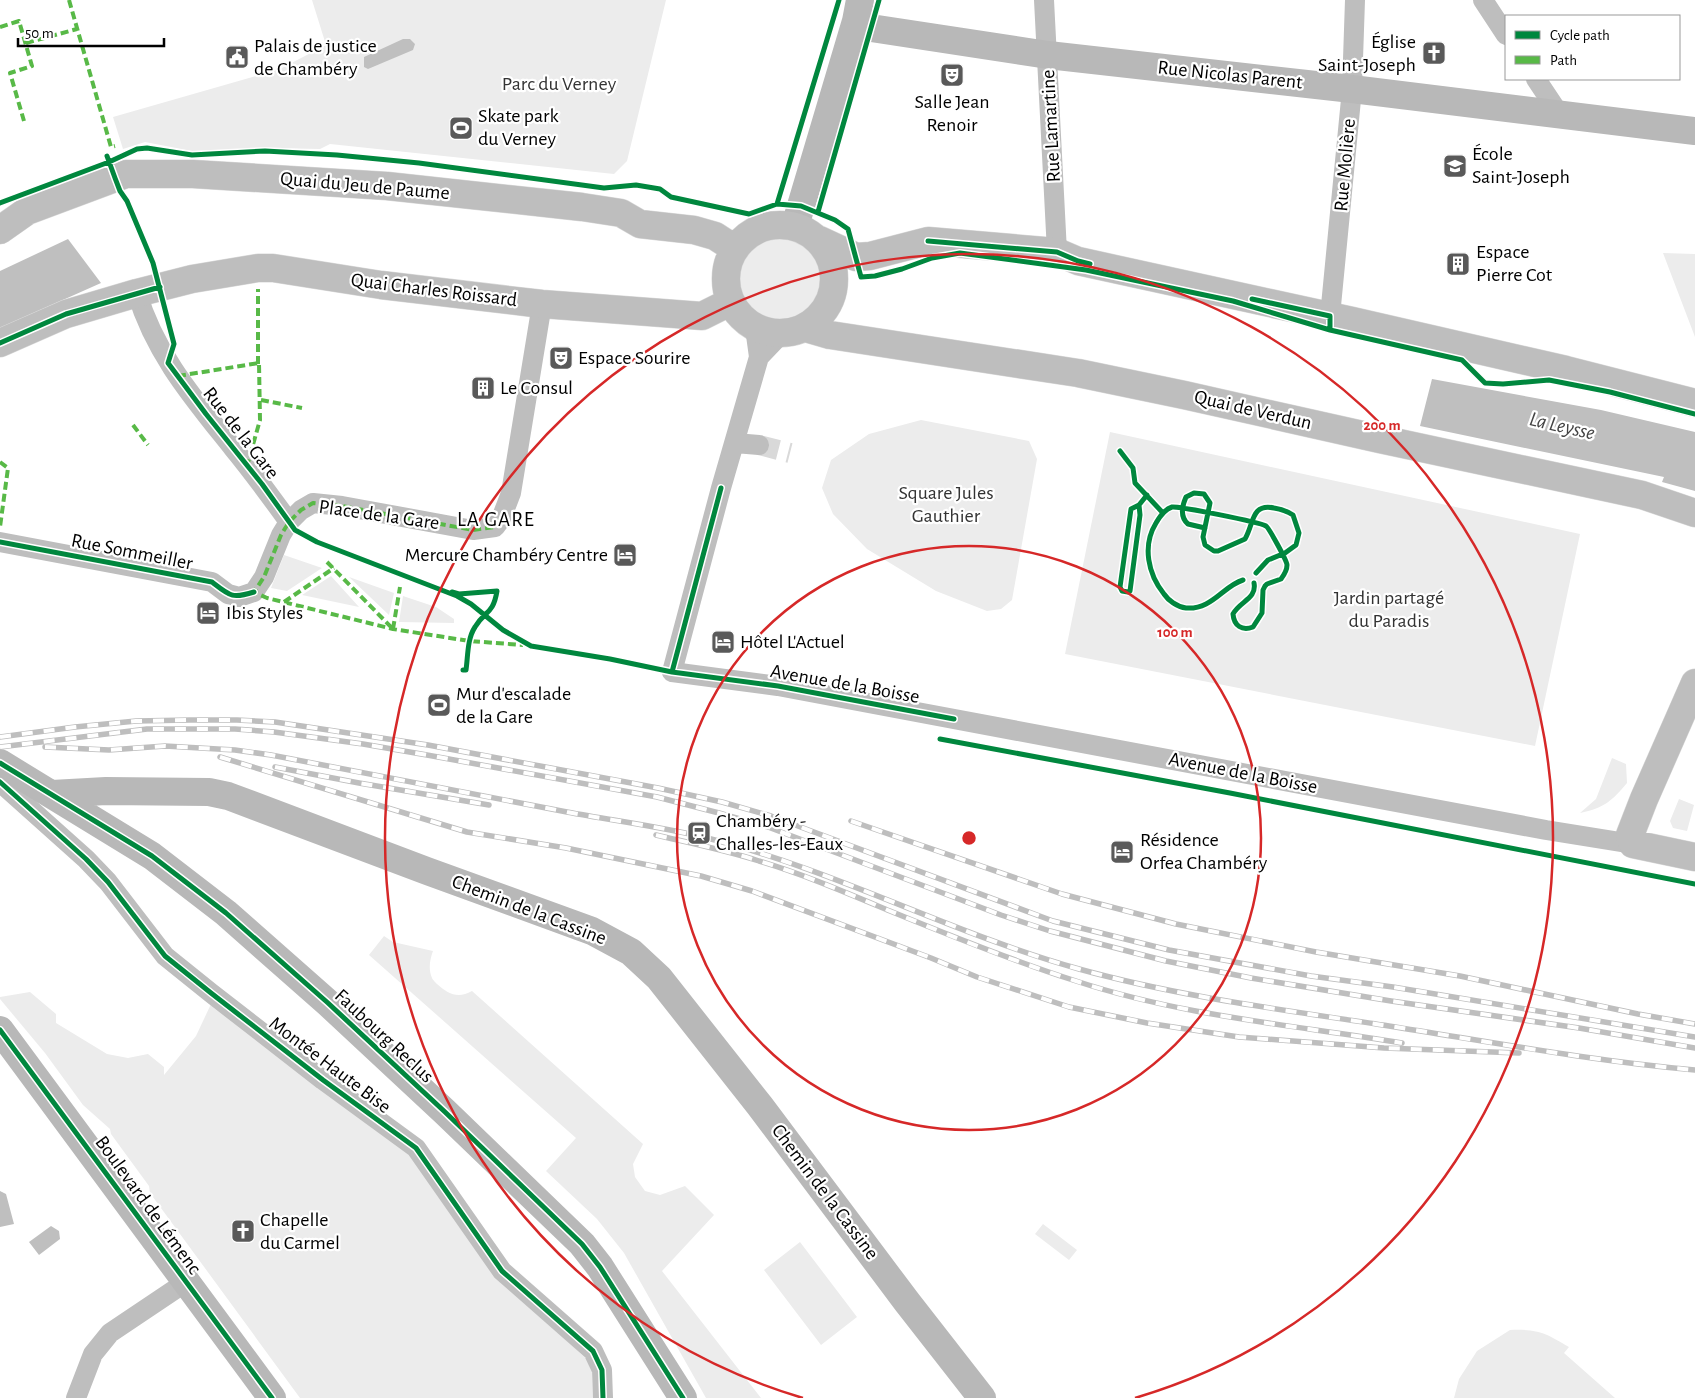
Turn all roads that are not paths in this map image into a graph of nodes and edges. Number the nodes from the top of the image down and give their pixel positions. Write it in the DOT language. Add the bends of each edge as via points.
graph roads {
  1 [pos="1044,0"];
  2 [pos="1355,0"];
  3 [pos="1483,0"];
  4 [pos="858,11"];
  5 [pos="1505,33"];
  6 [pos="1048,55"];
  7 [pos="1537,80"];
  8 [pos="1352,89"];
  9 [pos="1560,115"];
  10 [pos="1695,130"];
  11 [pos="0,230"];
  12 [pos="805,232"];
  13 [pos="735,249"];
  14 [pos="1057,252"];
  15 [pos="137,293"];
  16 [pos="730,302"];
  17 [pos="542,304"];
  18 [pos="1330,316"];
  19 [pos="781,330"];
  20 [pos="0,343"];
  21 [pos="1695,403"];
  22 [pos="735,443"];
  23 [pos="759,445"];
  24 [pos="1695,512"];
  25 [pos="289,522"];
  26 [pos="0,542"];
  27 [pos="1695,683"];
  28 [pos="0,763"];
  29 [pos="24,787"];
  30 [pos="1633,844"];
  31 [pos="1695,857"];
  32 [pos="0,1030"];
  33 [pos="186,1282"];
  34 [pos="76,1398"];
  35 [pos="272,1398"];
  36 [pos="602,1398"];
  37 [pos="683,1398"];
  38 [pos="982,1398"];
  1 -- 6 [label="street, Rue Lamartine"];
  2 -- 8 [label="street, Rue Molière"];
  3 -- 5 [label="street"];
  4 -- 6 [label="main road, Rue Nicolas Parent" via="871,28"];
  4 -- 12 [label="main road"];
  6 -- 8 [label="main road, Rue Nicolas Parent"];
  6 -- 14 [label="street, Rue Lamartine"];
  7 -- 9 [label="street"];
  8 -- 9 [label="main road, Rue Nicolas Parent"];
  8 -- 18 [label="street, Rue Molière"];
  9 -- 10 [label="main road, Rue Nicolas Parent"];
  11 -- 13 [label="main road, Quai du Jeu de Paume" via="27,211 126,174 184,174 378,185 582,207 621,213 640,224 694,230 714,236"];
  12 -- 13 [label="main road" via="776,225 758,230"];
  12 -- 14 [label="main road" via="856,257 928,241"];
  12 -- 19 [label="main road" via="823,246 830,257 834,272 832,296 824,311"];
  13 -- 16 [label="main road" via="726,274"];
  14 -- 18 [label="main road" via="1078,261"];
  15 -- 17 [label="main road, Quai Charles Roissard" via="192,279 272,268"];
  15 -- 20 [label="main road, Quai Charles Roissard" via="66,314"];
  15 -- 25 [label="street, Rue de la Gare" via="153,337 168,363"];
  16 -- 17 [label="main road, Quai Charles Roissard" via="702,316"];
  16 -- 19 [label="main road" via="741,317"];
  17 -- 25 [label="street, Place de la Gare" via="511,493 501,519 494,527 473,530 314,503"];
  18 -- 21 [label="main road"];
  19 -- 22 [label="street" via="759,357"];
  19 -- 24 [label="main road, Quai de Verdun" via="1078,373 1642,495"];
  22 -- 23 [label="street"];
  22 -- 30 [label="street, Avenue de la Boisse" via="672,672 778,686"];
  25 -- 26 [label="street, Rue Sommeiller" via="264,577 254,592 239,597 228,594 212,582"];
  27 -- 30 [label="main road" via="1630,835"];
  28 -- 29 [label="main road, Faubourg Reclus"];
  29 -- 36 [label="street, Montée Haute Bise" via="108,882 165,956 416,1148 502,1271 593,1351 602,1370"];
  29 -- 37 [label="main road, Faubourg Reclus" via="152,856 186,880 328,1003 582,1244"];
  29 -- 38 [label="main road, Chemin de la Cassine" via="209,792 228,796 592,931 631,952 659,978 760,1106"];
  30 -- 31 [label="main road, Avenue de la Boisse"];
  32 -- 33 [label="main road, Boulevard de Lémenc"];
  33 -- 34 [label="street" via="110,1334 93,1354"];
  33 -- 35 [label="main road, Boulevard de Lémenc"];
}
